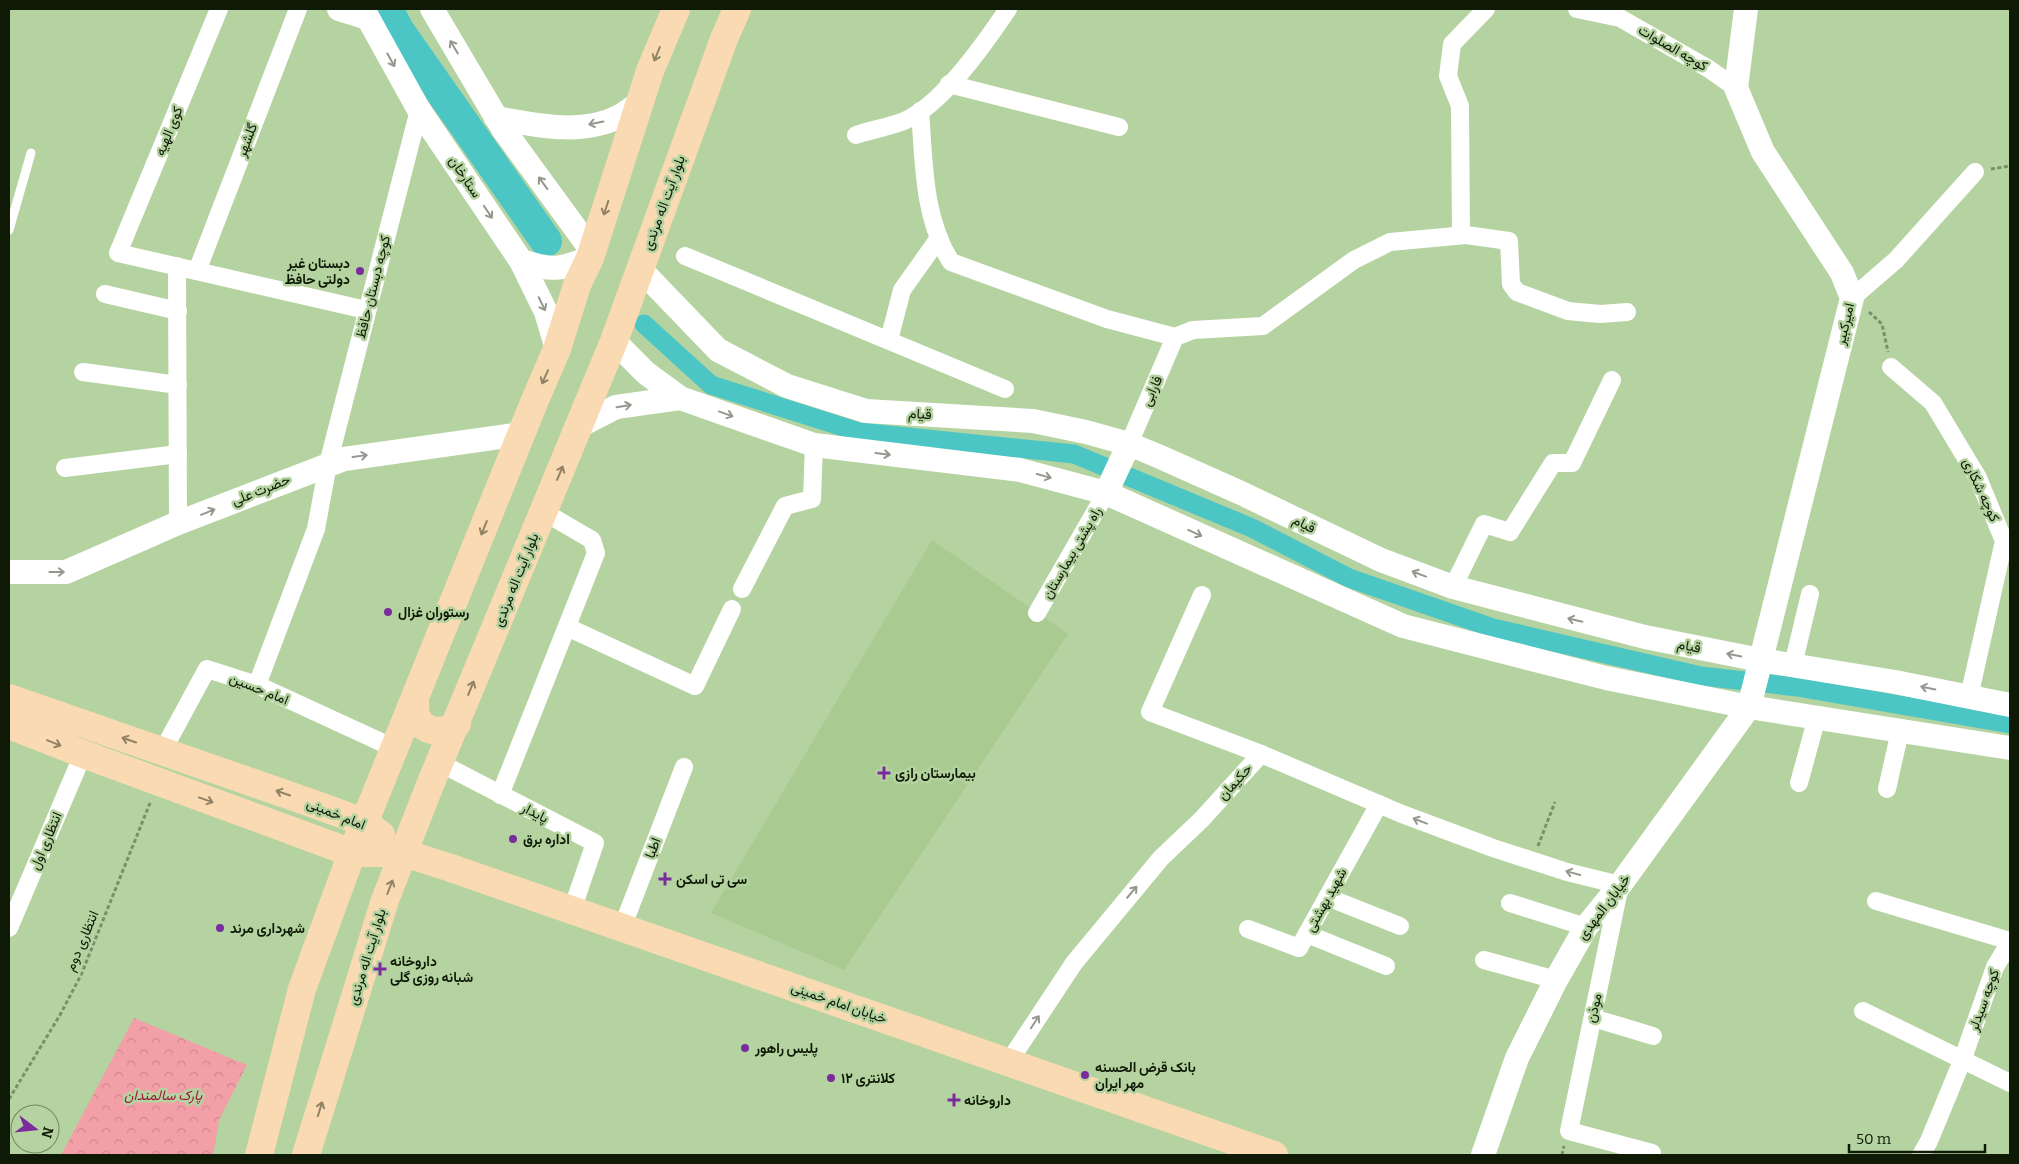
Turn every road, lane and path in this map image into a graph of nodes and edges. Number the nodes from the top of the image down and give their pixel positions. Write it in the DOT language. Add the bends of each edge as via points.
graph roads {
  1 [pos="219,9"];
  2 [pos="298,9"];
  3 [pos="339,9"];
  4 [pos="432,9"];
  5 [pos="737,9"];
  6 [pos="1008,9"];
  7 [pos="1486,9"];
  8 [pos="1577,9"];
  9 [pos="1746,9"];
  10 [pos="673,10"];
  11 [pos="365,13"];
  12 [pos="949,84"];
  13 [pos="1736,88"];
  14 [pos="640,103"];
  15 [pos="419,110"];
  16 [pos="920,111"];
  17 [pos="496,118"];
  18 [pos="1120,127"];
  19 [pos="856,135"];
  20 [pos="31,153"];
  21 [pos="1975,172"];
  22 [pos="9,230"];
  23 [pos="1462,235"];
  24 [pos="939,238"];
  25 [pos="591,255"];
  26 [pos="685,256"];
  27 [pos="521,260"];
  28 [pos="177,266"];
  29 [pos="640,269"];
  30 [pos="197,271"];
  31 [pos="105,294"];
  32 [pos="1852,298"];
  33 [pos="366,310"];
  34 [pos="178,311"];
  35 [pos="1627,312"];
  36 [pos="1175,337"];
  37 [pos="889,340"];
  38 [pos="614,341"];
  39 [pos="558,349"];
  40 [pos="1891,367"];
  41 [pos="84,372"];
  42 [pos="1612,380"];
  43 [pos="178,385"];
  44 [pos="1005,390"];
  45 [pos="680,398"];
  46 [pos="579,426"];
  47 [pos="522,434"];
  48 [pos="1128,444"];
  49 [pos="814,445"];
  50 [pos="178,454"];
  51 [pos="328,464"];
  52 [pos="65,468"];
  53 [pos="1106,494"];
  54 [pos="544,512"];
  55 [pos="178,523"];
  56 [pos="9,572"];
  57 [pos="1453,588"];
  58 [pos="742,589"];
  59 [pos="1810,594"];
  60 [pos="1202,595"];
  61 [pos="732,609"];
  62 [pos="1037,613"];
  63 [pos="566,627"];
  64 [pos="1760,660"];
  65 [pos="1794,665"];
  66 [pos="257,686"];
  67 [pos="1969,697"];
  68 [pos="9,698"];
  69 [pos="415,700"];
  70 [pos="2010,705"];
  71 [pos="1749,707"];
  72 [pos="1817,717"];
  73 [pos="457,724"];
  74 [pos="11,731"];
  75 [pos="1900,731"];
  76 [pos="2010,748"];
  77 [pos="396,749"];
  78 [pos="162,752"];
  79 [pos="83,754"];
  80 [pos="1261,754"];
  81 [pos="440,764"];
  82 [pos="684,768"];
  83 [pos="158,782"];
  84 [pos="1799,783"];
  85 [pos="1887,789"];
  86 [pos="500,795"];
  87 [pos="1555,802"];
  88 [pos="1379,804"];
  89 [pos="366,824"];
  90 [pos="352,853"];
  91 [pos="404,853"];
  92 [pos="1532,861"];
  93 [pos="1620,885"];
  94 [pos="1327,897"];
  95 [pos="1876,901"];
  96 [pos="1510,903"];
  97 [pos="572,910"];
  98 [pos="1400,926"];
  99 [pos="1586,927"];
  100 [pos="9,928"];
  101 [pos="622,928"];
  102 [pos="1248,929"];
  103 [pos="1307,934"];
  104 [pos="2010,942"];
  105 [pos="1484,960"];
  106 [pos="1386,966"];
  107 [pos="1556,980"];
  108 [pos="1863,1011"];
  109 [pos="1592,1018"];
  110 [pos="1653,1036"];
  111 [pos="1962,1061"];
  112 [pos="1008,1063"];
  113 [pos="2010,1083"];
  114 [pos="9,1099"];
  115 [pos="1256,1152"];
  116 [pos="1481,1153"];
  117 [pos="1652,1153"];
  118 [pos="259,1155"];
  119 [pos="306,1155"];
  120 [pos="1921,1155"];
  1 -- 28 [label="street, کوی الهیه" via="118,253"];
  2 -- 30 [label="street, گلشهر"];
  3 -- 11 [label="street"];
  17 -- 4 [label="street, one-way"];
  5 -- 29 [label="main road, بلوار آیت اله مرندی"];
  6 -- 12 [label="street" via="983,45"];
  7 -- 23 [label="street" via="1452,44 1448,76 1460,106"];
  8 -- 13 [label="street, کوچه الصلوات" via="1620,18"];
  9 -- 13 [label="street"];
  10 -- 14 [label="main road, one-way"];
  11 -- 15 [label="street, ستارخان, one-way"];
  12 -- 16 [label="street"];
  12 -- 18 [label="street"];
  13 -- 32 [label="street, امیرکبیر" via="1763,152 1842,273"];
  14 -- 17 [label="street, one-way" via="600,124 537,126"];
  14 -- 25 [label="main road, one-way"];
  15 -- 27 [label="street, ستارخان, one-way"];
  15 -- 33 [label="street, کوچه دبستان حافظ"];
  16 -- 19 [label="street" via="904,120"];
  16 -- 24 [label="street" via="927,199"];
  25 -- 17 [label="street, one-way"];
  20 -- 22 [label="lane"];
  21 -- 32 [label="street" via="1896,260"];
  23 -- 35 [label="street" via="1509,241 1511,284 1517,292 1568,311"];
  23 -- 36 [label="street" via="1390,242 1354,260 1263,326 1193,330"];
  24 -- 36 [label="street" via="950,262 1107,319"];
  24 -- 37 [label="street" via="902,290"];
  25 -- 27 [label="street" via="566,268 552,269"];
  25 -- 39 [label="main road" via="577,285"];
  26 -- 37 [label="street"];
  27 -- 39 [label="street, ستارخان, one-way" via="546,312"];
  28 -- 30 [label="street"];
  28 -- 34 [label="street"];
  29 -- 38 [label="main road, بلوار آیت اله مرندی"];
  29 -- 48 [label="street, قیام" via="718,350 787,386 866,410 1033,421"];
  30 -- 33 [label="street"];
  31 -- 34 [label="street"];
  32 -- 40 [label="path" via="1882,324"];
  32 -- 64 [label="street, امیرکبیر"];
  33 -- 51 [label="street, کوچه دبستان حافظ"];
  34 -- 43 [label="street"];
  36 -- 48 [label="street, فارابی"];
  37 -- 44 [label="street"];
  38 -- 45 [label="street" via="646,373"];
  38 -- 46 [label="main road, بلوار آیت اله مرندی"];
  39 -- 47 [label="main road, one-way"];
  40 -- 67 [label="street, کوچه شکاری" via="1933,403 1978,478 2004,541"];
  41 -- 43 [label="street"];
  42 -- 57 [label="street" via="1572,463 1553,463 1510,532 1484,524"];
  43 -- 50 [label="street"];
  46 -- 45 [label="street, one-way" via="616,407"];
  45 -- 49 [label="street, one-way"];
  54 -- 46 [label="main road, بلوار آیت اله مرندی, one-way"];
  51 -- 47 [label="street, حضرت علی, one-way" via="344,458"];
  47 -- 69 [label="main road, one-way"];
  48 -- 53 [label="street"];
  57 -- 48 [label="street, قیام, one-way" via="1381,560 1241,493"];
  49 -- 53 [label="street, one-way" via="1020,470"];
  49 -- 58 [label="street" via="812,498 785,506"];
  50 -- 52 [label="street"];
  50 -- 55 [label="street"];
  55 -- 51 [label="street, حضرت علی, one-way"];
  51 -- 66 [label="street, کوچه دبستان حافظ" via="316,530"];
  53 -- 62 [label="street, راه پشتی بیمارستان"];
  53 -- 71 [label="street, one-way" via="1403,626 1606,678"];
  54 -- 63 [label="street" via="592,540 596,553"];
  73 -- 54 [label="main road, بلوار آیت اله مرندی, one-way"];
  56 -- 55 [label="street, حضرت علی, one-way" via="66,572"];
  64 -- 57 [label="street, قیام, one-way" via="1645,637"];
  59 -- 65 [label="street"];
  60 -- 80 [label="street" via="1150,712"];
  61 -- 63 [label="street" via="695,686"];
  63 -- 86 [label="street"];
  64 -- 65 [label="street, قیام"];
  64 -- 71 [label="street, امیرکبیر"];
  67 -- 65 [label="street, قیام, one-way"];
  66 -- 77 [label="street, امام حسین"];
  66 -- 78 [label="street, امام حسین" via="207,669"];
  67 -- 70 [label="street, قیام"];
  78 -- 68 [label="main road, امام خمینی, one-way"];
  69 -- 73 [label="main road" via="416,716 423,725 442,732"];
  69 -- 77 [label="main road"];
  71 -- 72 [label="street"];
  71 -- 93 [label="street, خیابان المهدی"];
  72 -- 75 [label="street"];
  72 -- 84 [label="street"];
  73 -- 81 [label="main road, بلوار آیت اله مرندی"];
  74 -- 79 [label="main road, امام خمینی, one-way"];
  75 -- 76 [label="street"];
  75 -- 85 [label="street"];
  77 -- 89 [label="main road"];
  89 -- 78 [label="main road, امام خمینی, one-way"];
  79 -- 83 [label="main road, امام خمینی"];
  79 -- 100 [label="street, انتظاری اول"];
  80 -- 88 [label="street, حکیمان"];
  112 -- 80 [label="street, حکیمان, one-way" via="1074,963 1161,858 1202,819"];
  81 -- 86 [label="street, پایدار"];
  81 -- 91 [label="main road, بلوار آیت اله مرندی"];
  82 -- 101 [label="street, اطبا"];
  83 -- 90 [label="main road, امام خمینی, one-way"];
  83 -- 114 [label="path, انتظاری دوم" via="81,975"];
  86 -- 97 [label="street, پایدار" via="595,843"];
  87 -- 92 [label="path"];
  92 -- 88 [label="street, حکیمان, one-way"];
  88 -- 94 [label="street, شهید بهشتی"];
  89 -- 90 [label="main road"];
  89 -- 91 [label="main road, امام خمینی"];
  90 -- 91 [label="main road, امام خمینی"];
  90 -- 118 [label="main road" via="302,989"];
  91 -- 97 [label="main road, خیابان امام خمینی"];
  119 -- 91 [label="main road, بلوار آیت اله مرندی, one-way" via="385,900"];
  93 -- 92 [label="street, حکیمان, one-way"];
  93 -- 99 [label="street, خیابان المهدی"];
  93 -- 109 [label="street, موذن"];
  94 -- 98 [label="street"];
  94 -- 103 [label="street, شهید بهشتی"];
  95 -- 104 [label="street"];
  96 -- 99 [label="street"];
  97 -- 101 [label="main road, خیابان امام خمینی"];
  99 -- 107 [label="street, خیابان المهدی"];
  101 -- 112 [label="main road, خیابان امام خمینی"];
  102 -- 103 [label="street, شهید بهشتی" via="1299,948"];
  103 -- 106 [label="street"];
  104 -- 111 [label="street, کوچه سیدلر" via="1995,967"];
  105 -- 107 [label="street"];
  107 -- 116 [label="street, خیابان المهدی" via="1517,1058"];
  108 -- 111 [label="street"];
  109 -- 110 [label="street"];
  109 -- 117 [label="street, موذن" via="1568,1131"];
  111 -- 113 [label="street"];
  111 -- 120 [label="street, کوچه سیدلر"];
  112 -- 115 [label="main road, خیابان امام خمینی"];
}
